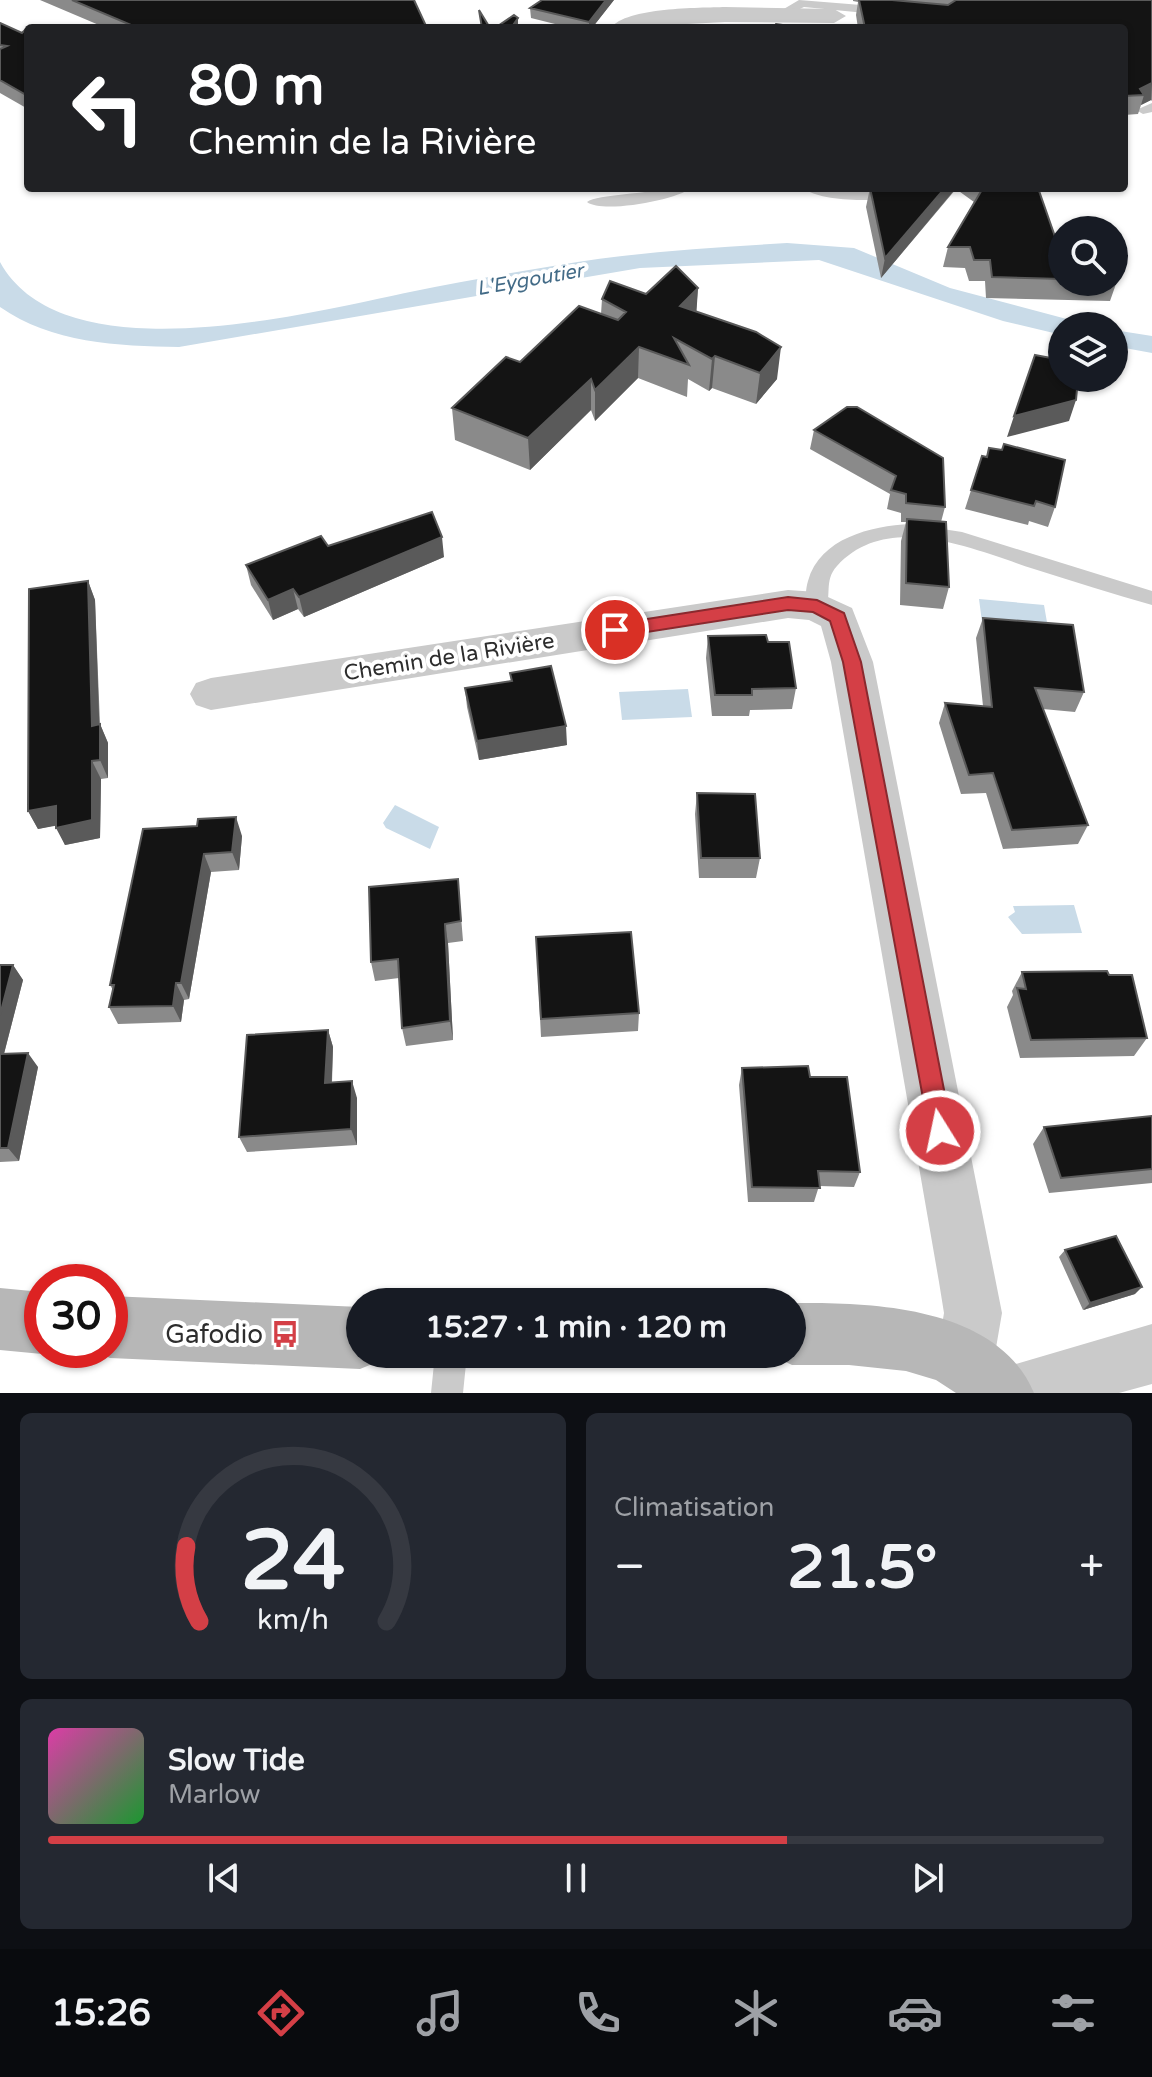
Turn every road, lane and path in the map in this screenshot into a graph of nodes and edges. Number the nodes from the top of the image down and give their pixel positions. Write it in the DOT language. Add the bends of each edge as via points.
graph roads {
  1 [pos="783,13"];
  2 [pos="834,16"];
  3 [pos="635,24"];
  4 [pos="670,192"];
  5 [pos="828,192"];
  6 [pos="894,192"];
  7 [pos="595,202"];
  8 [pos="1152,598"];
  9 [pos="817,606"];
  10 [pos="211,694"];
  11 [pos="0,1319"];
  12 [pos="24,1321"];
  13 [pos="128,1328"];
  14 [pos="806,1334"];
  15 [pos="346,1337"];
  16 [pos="1152,1354"];
  17 [pos="450,1368"];
  18 [pos="993,1382"];
  19 [pos="447,1393"];
  1 -- 2 [label="street"];
  1 -- 2 [label="lane" via="802,3 895,17"];
  1 -- 3 [label="street"];
  4 -- 7 [label="lane"];
  5 -- 6 [label="lane"];
  8 -- 9 [label="lane" via="944,534 905,531 856,541 832,557 815,585"];
  9 -- 10 [label="street, Chemin de la Rivière" via="771,606"];
  9 -- 18 [label="street" via="838,618 852,662 973,1313"];
  11 -- 12 [label="street"];
  13 -- 15 [label="street"];
  14 -- 18 [label="street" via="888,1336 922,1344"];
  16 -- 18 [label="street"];
  17 -- 19 [label="lane"];
}
